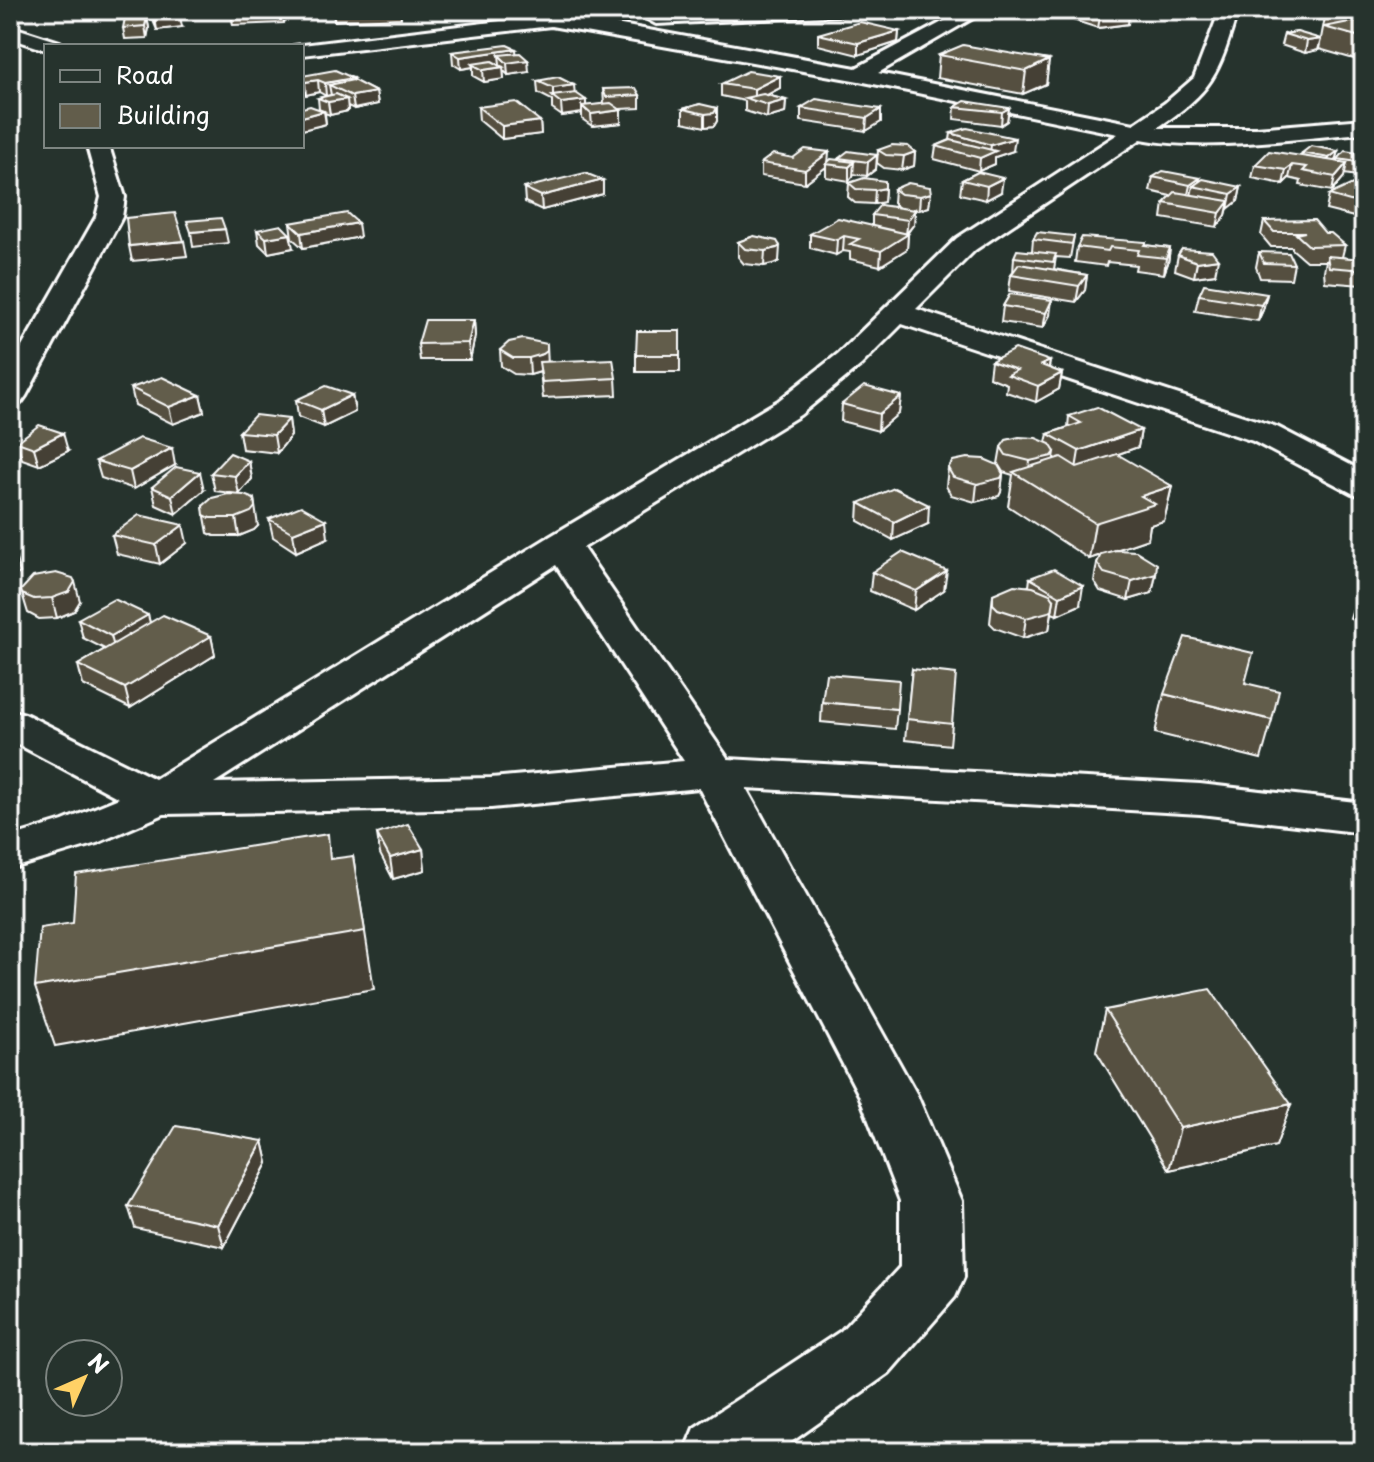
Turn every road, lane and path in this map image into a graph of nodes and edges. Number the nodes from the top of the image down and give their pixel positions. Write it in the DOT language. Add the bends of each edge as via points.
graph roads {
  1 [pos="521,10"];
  2 [pos="846,10"];
  3 [pos="978,10"];
  4 [pos="1229,10"];
  5 [pos="551,20"];
  6 [pos="10,32"];
  7 [pos="47,44"];
  8 [pos="304,49"];
  9 [pos="44,53"];
  10 [pos="10,54"];
  11 [pos="859,75"];
  12 [pos="1364,126"];
  13 [pos="1134,132"];
  14 [pos="99,148"];
  15 [pos="896,312"];
  16 [pos="10,396"];
  17 [pos="1364,486"];
  18 [pos="562,545"];
  19 [pos="10,723"];
  20 [pos="714,772"];
  21 [pos="157,799"];
  22 [pos="1364,818"];
  23 [pos="10,853"];
  24 [pos="719,1452"];
  1 -- 5 [label="street"];
  2 -- 5 [label="street"];
  3 -- 11 [label="street"];
  4 -- 13 [label="street" via="1203,81"];
  5 -- 8 [label="street"];
  5 -- 11 [label="street"];
  6 -- 7 [label="street"];
  9 -- 10 [label="street"];
  11 -- 13 [label="street"];
  12 -- 13 [label="street" via="1215,137"];
  13 -- 15 [label="street" via="966,244"];
  14 -- 16 [label="street" via="113,197 109,217"];
  15 -- 17 [label="street" via="1265,434"];
  15 -- 18 [label="street" via="850,359 789,408"];
  18 -- 20 [label="street"];
  18 -- 21 [label="street"];
  19 -- 21 [label="street"];
  20 -- 21 [label="street" via="491,793"];
  20 -- 22 [label="street" via="1200,799"];
  20 -- 24 [label="street" via="888,1095 931,1201 932,1277 865,1352"];
  21 -- 23 [label="street" via="80,832"];
}
